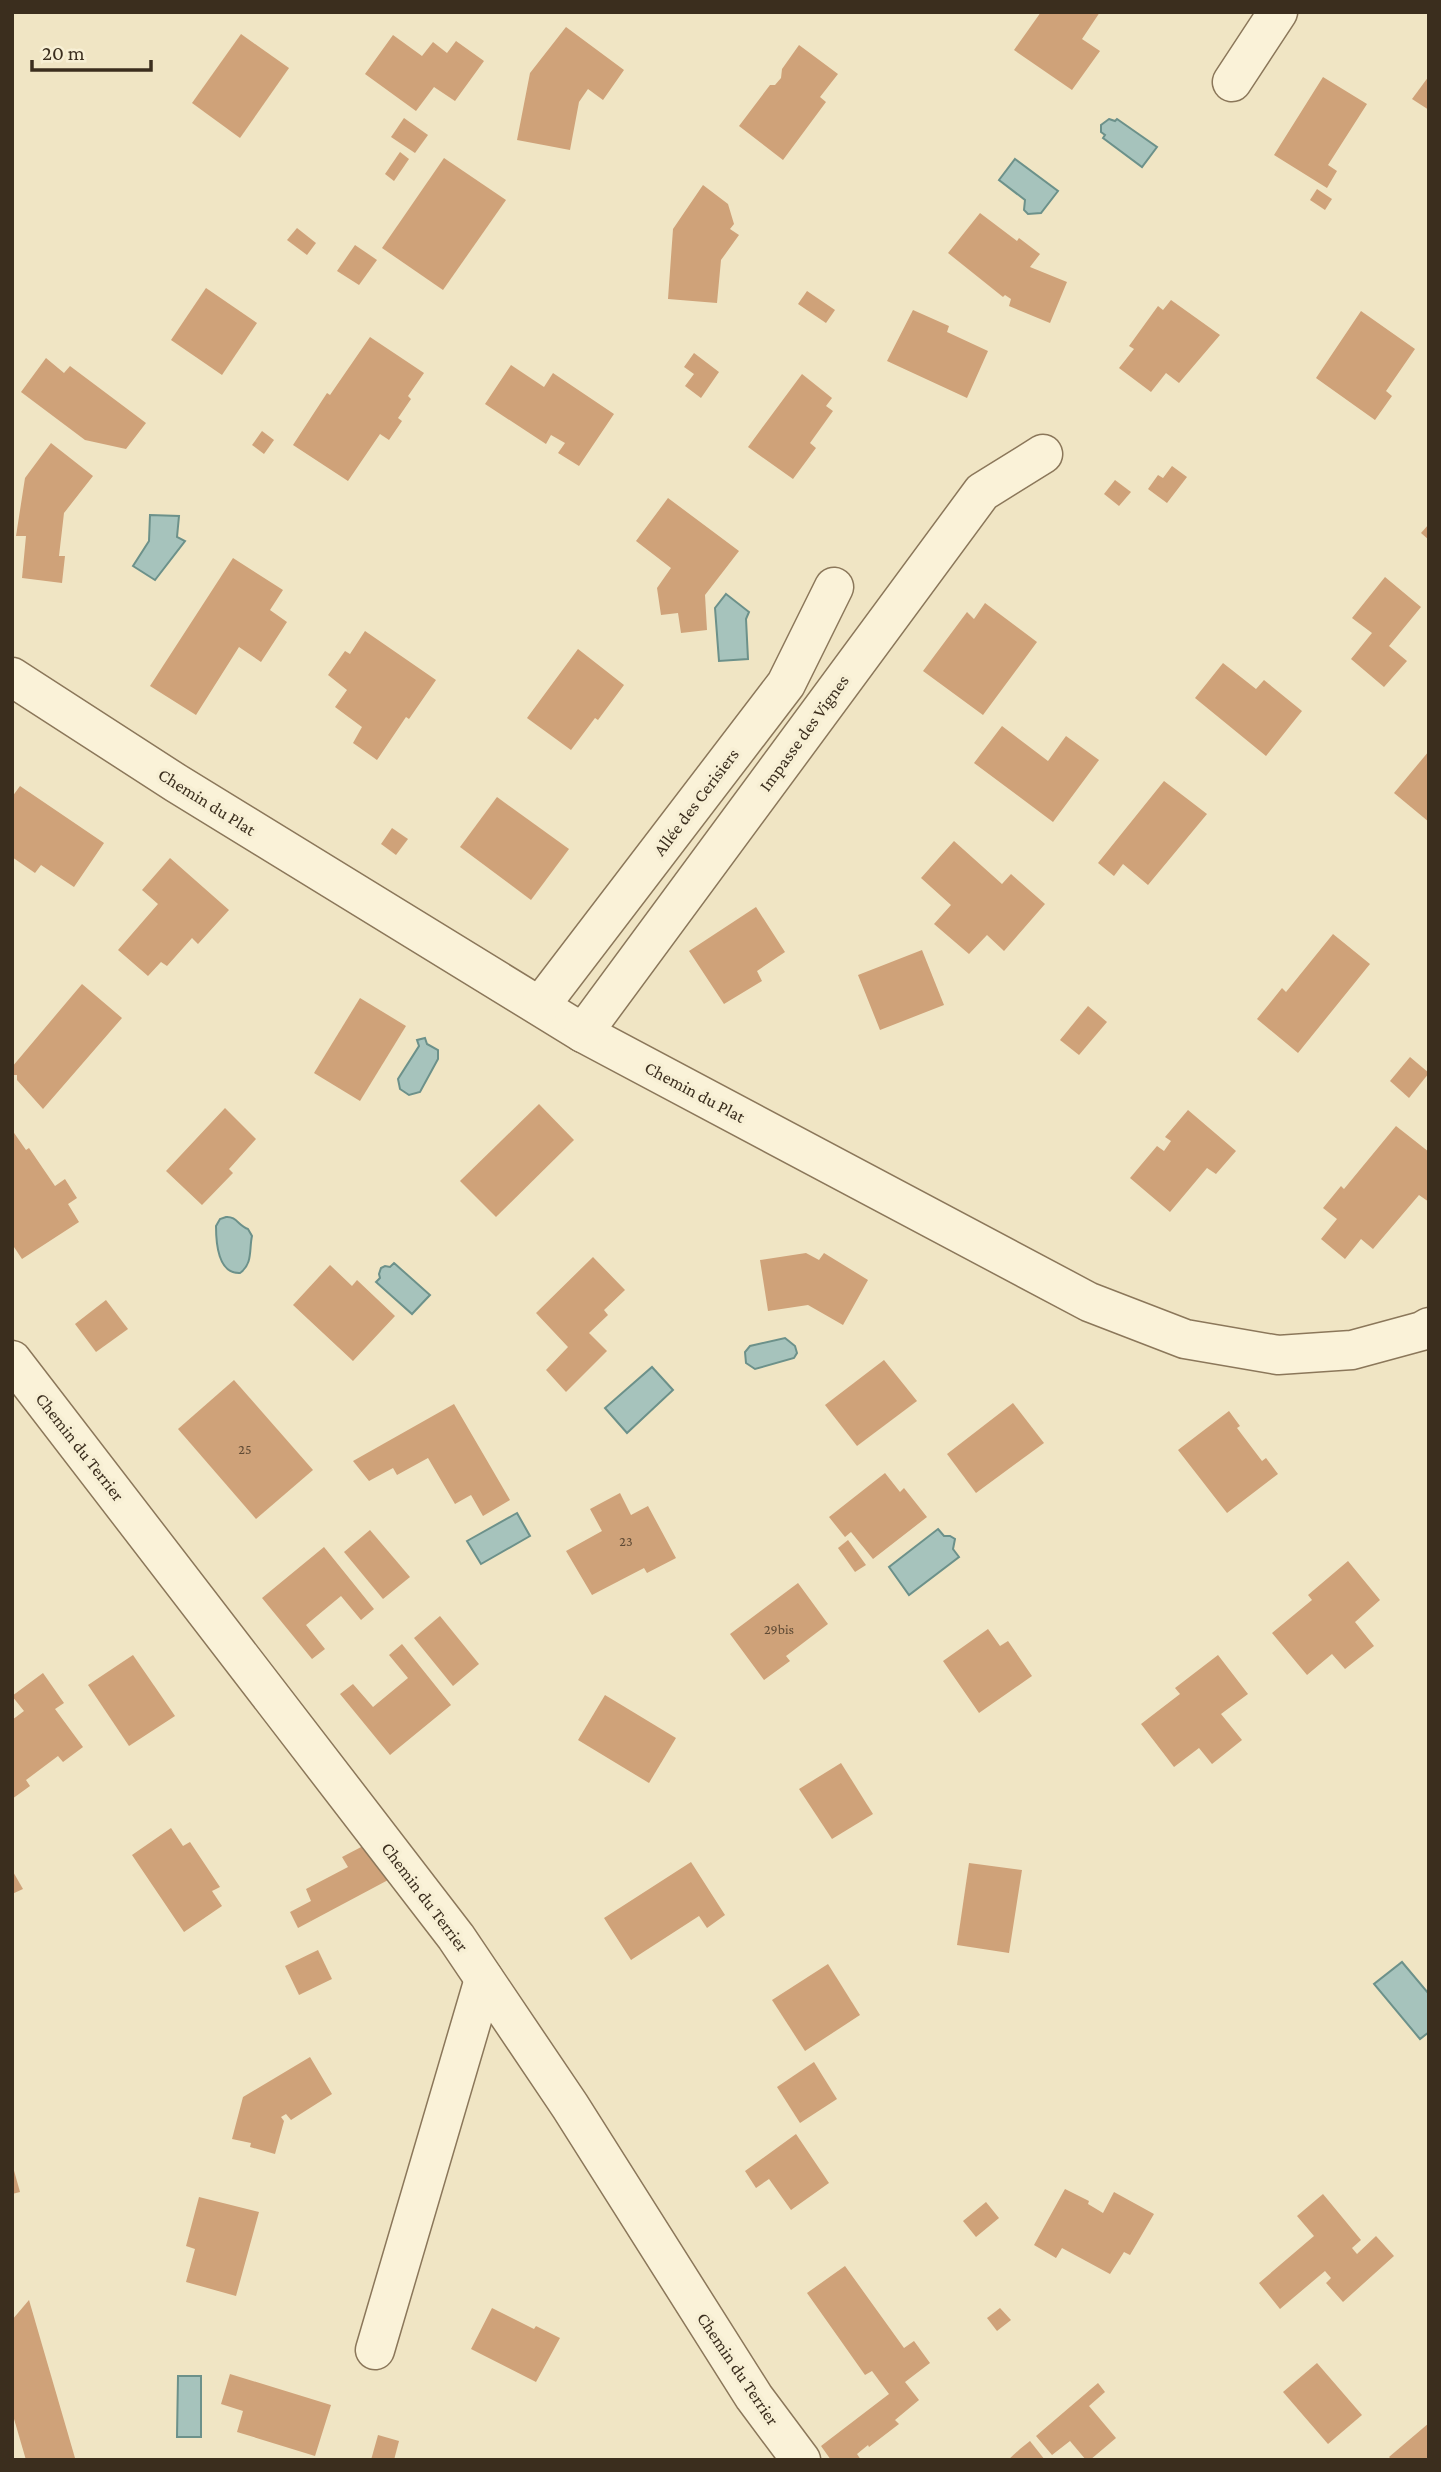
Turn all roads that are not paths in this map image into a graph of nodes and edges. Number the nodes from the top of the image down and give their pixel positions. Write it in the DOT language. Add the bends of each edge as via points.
graph roads {
  1 [pos="1278,12"];
  2 [pos="1232,82"];
  3 [pos="1043,454"];
  4 [pos="834,587"];
  5 [pos="12,677"];
  6 [pos="540,1006"];
  7 [pos="583,1033"];
  8 [pos="1429,1327"];
  9 [pos="12,1360"];
  10 [pos="484,1979"];
  11 [pos="375,2350"];
  12 [pos="801,2460"];
  1 -- 2 [label="street"];
  3 -- 7 [label="street, Impasse des Vignes" via="982,492"];
  4 -- 6 [label="street, Allée des Cerisiers" via="786,684"];
  5 -- 6 [label="street, Chemin du Plat"];
  6 -- 7 [label="street, Chemin du Plat"];
  7 -- 8 [label="street, Chemin du Plat" via="1089,1302 1185,1339 1278,1355 1352,1350"];
  9 -- 10 [label="street, Chemin du Terrier"];
  10 -- 11 [label="street"];
  10 -- 12 [label="street, Chemin du Terrier" via="754,2397"];
}
